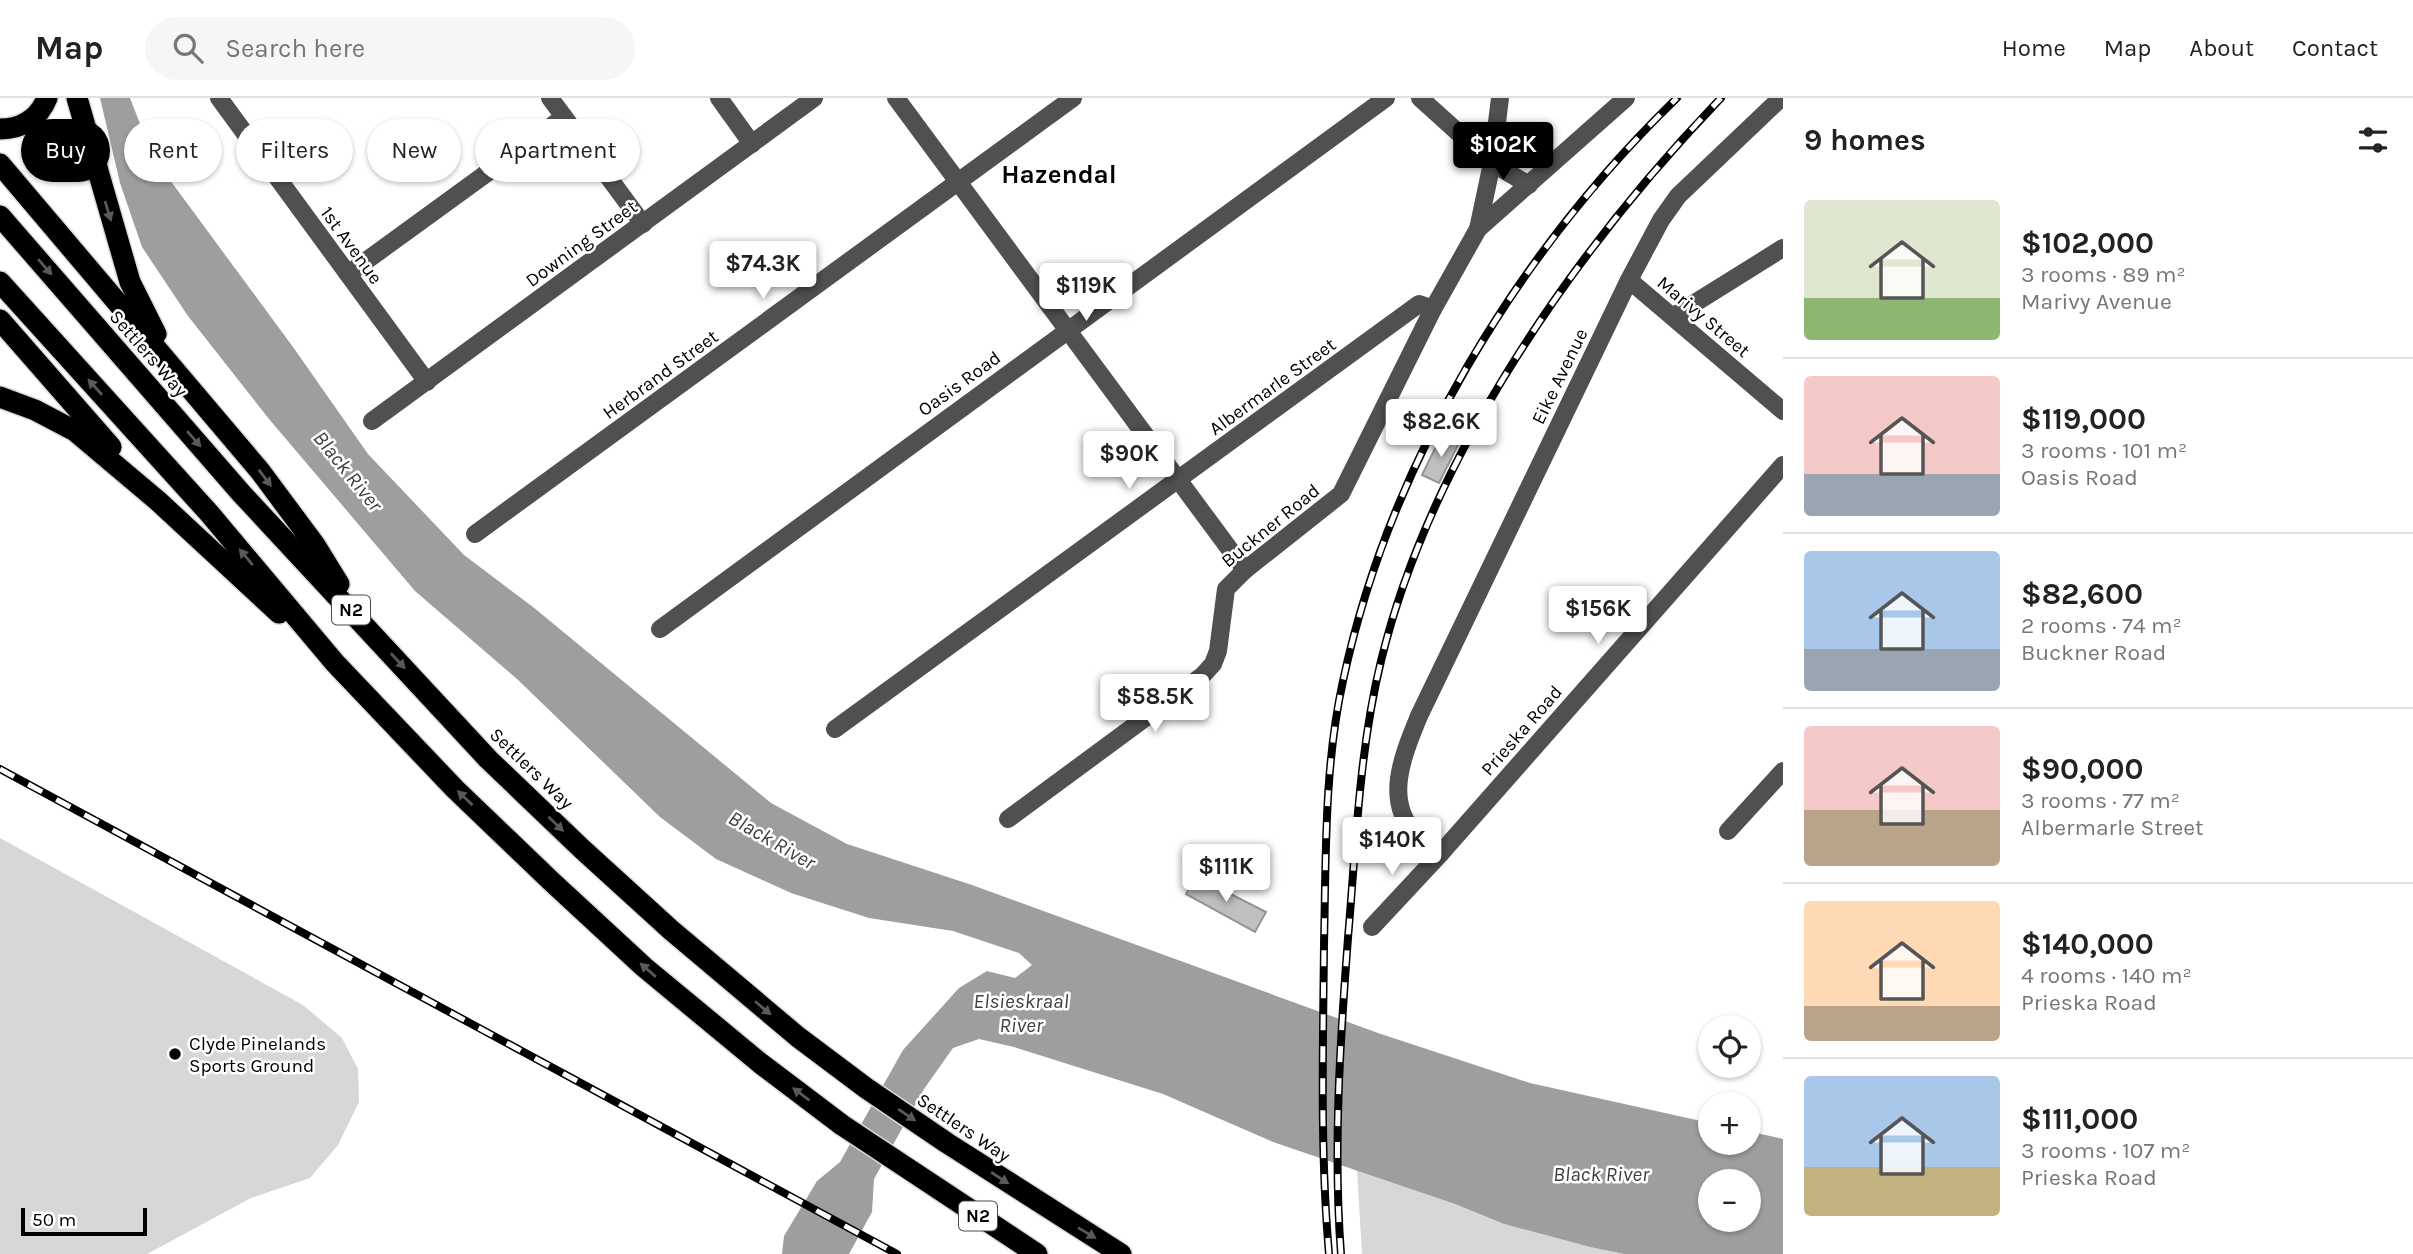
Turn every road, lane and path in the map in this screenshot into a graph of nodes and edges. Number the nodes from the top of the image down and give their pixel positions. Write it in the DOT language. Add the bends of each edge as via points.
graph roads {
  1 [pos="47,98"];
  2 [pos="77,98"];
  3 [pos="219,98"];
  4 [pos="550,98"];
  5 [pos="719,98"];
  6 [pos="814,98"];
  7 [pos="896,98"];
  8 [pos="1073,98"];
  9 [pos="1386,98"];
  10 [pos="1420,98"];
  11 [pos="1500,98"];
  12 [pos="1626,98"];
  13 [pos="1781,98"];
  14 [pos="564,117"];
  15 [pos="0,129"];
  16 [pos="752,144"];
  17 [pos="1492,163"];
  18 [pos="0,164"];
  19 [pos="958,183"];
  20 [pos="1530,185"];
  21 [pos="0,216"];
  22 [pos="643,224"];
  23 [pos="1478,229"];
  24 [pos="1783,248"];
  25 [pos="348,274"];
  26 [pos="1629,280"];
  27 [pos="0,282"];
  28 [pos="1433,309"];
  29 [pos="1674,316"];
  30 [pos="0,320"];
  31 [pos="1067,330"];
  32 [pos="180,376"];
  33 [pos="427,382"];
  34 [pos="0,397"];
  35 [pos="1783,411"];
  36 [pos="372,421"];
  37 [pos="1783,465"];
  38 [pos="1178,480"];
  39 [pos="158,501"];
  40 [pos="475,534"];
  41 [pos="1245,570"];
  42 [pos="364,624"];
  43 [pos="660,629"];
  44 [pos="335,663"];
  45 [pos="835,729"];
  46 [pos="1783,771"];
  47 [pos="1008,819"];
  48 [pos="1728,831"];
  49 [pos="1441,853"];
  50 [pos="1372,927"];
  51 [pos="1037,1254"];
  52 [pos="1121,1254"];
  1 -- 15 [label="highway" via="32,120"];
  2 -- 32 [label="highway, one-way" via="130,282"];
  3 -- 25 [label="street, 1st Avenue"];
  4 -- 14 [label="street"];
  5 -- 16 [label="street"];
  6 -- 16 [label="street, Downing Street"];
  7 -- 19 [label="street"];
  8 -- 19 [label="street, Herbrand Street"];
  9 -- 31 [label="street, Oasis Road"];
  10 -- 17 [label="street"];
  11 -- 17 [label="street"];
  12 -- 20 [label="street"];
  13 -- 26 [label="street, Eike Avenue" via="1678,196"];
  14 -- 22 [label="street"];
  14 -- 25 [label="street"];
  16 -- 22 [label="street, Downing Street"];
  17 -- 20 [label="street"];
  17 -- 23 [label="street"];
  18 -- 32 [label="highway"];
  19 -- 31 [label="street"];
  19 -- 40 [label="street, Herbrand Street"];
  20 -- 23 [label="street"];
  21 -- 42 [label="highway, Settlers Way / N2, one-way" via="241,493"];
  22 -- 33 [label="street, Downing Street"];
  23 -- 28 [label="street"];
  24 -- 29 [label="street"];
  25 -- 33 [label="street, 1st Avenue"];
  26 -- 29 [label="street, Marivy Street"];
  26 -- 49 [label="street, Eike Avenue" via="1408,743 1398,804 1415,833"];
  44 -- 27 [label="highway, N2, one-way" via="209,513"];
  28 -- 38 [label="street, Albermarle Street" via="1419,304"];
  28 -- 41 [label="street, Buckner Road" via="1341,494"];
  29 -- 35 [label="street, Marivy Street"];
  30 -- 39 [label="highway"];
  31 -- 38 [label="street"];
  31 -- 43 [label="street, Oasis Road"];
  32 -- 42 [label="highway, one-way" via="315,545"];
  33 -- 36 [label="street, Downing Street"];
  34 -- 39 [label="highway" via="75,431"];
  37 -- 49 [label="street, Prieska Road"];
  38 -- 41 [label="street"];
  38 -- 45 [label="street, Albermarle Street"];
  39 -- 44 [label="highway"];
  41 -- 47 [label="street, Buckner Road" via="1226,589 1218,651 1202,676"];
  42 -- 52 [label="highway, Settlers Way / N2, one-way" via="488,759 728,979 866,1088"];
  51 -- 44 [label="highway, N2, one-way" via="842,1125 635,959 474,808"];
  46 -- 48 [label="street"];
  49 -- 50 [label="street, Prieska Road"];
}
